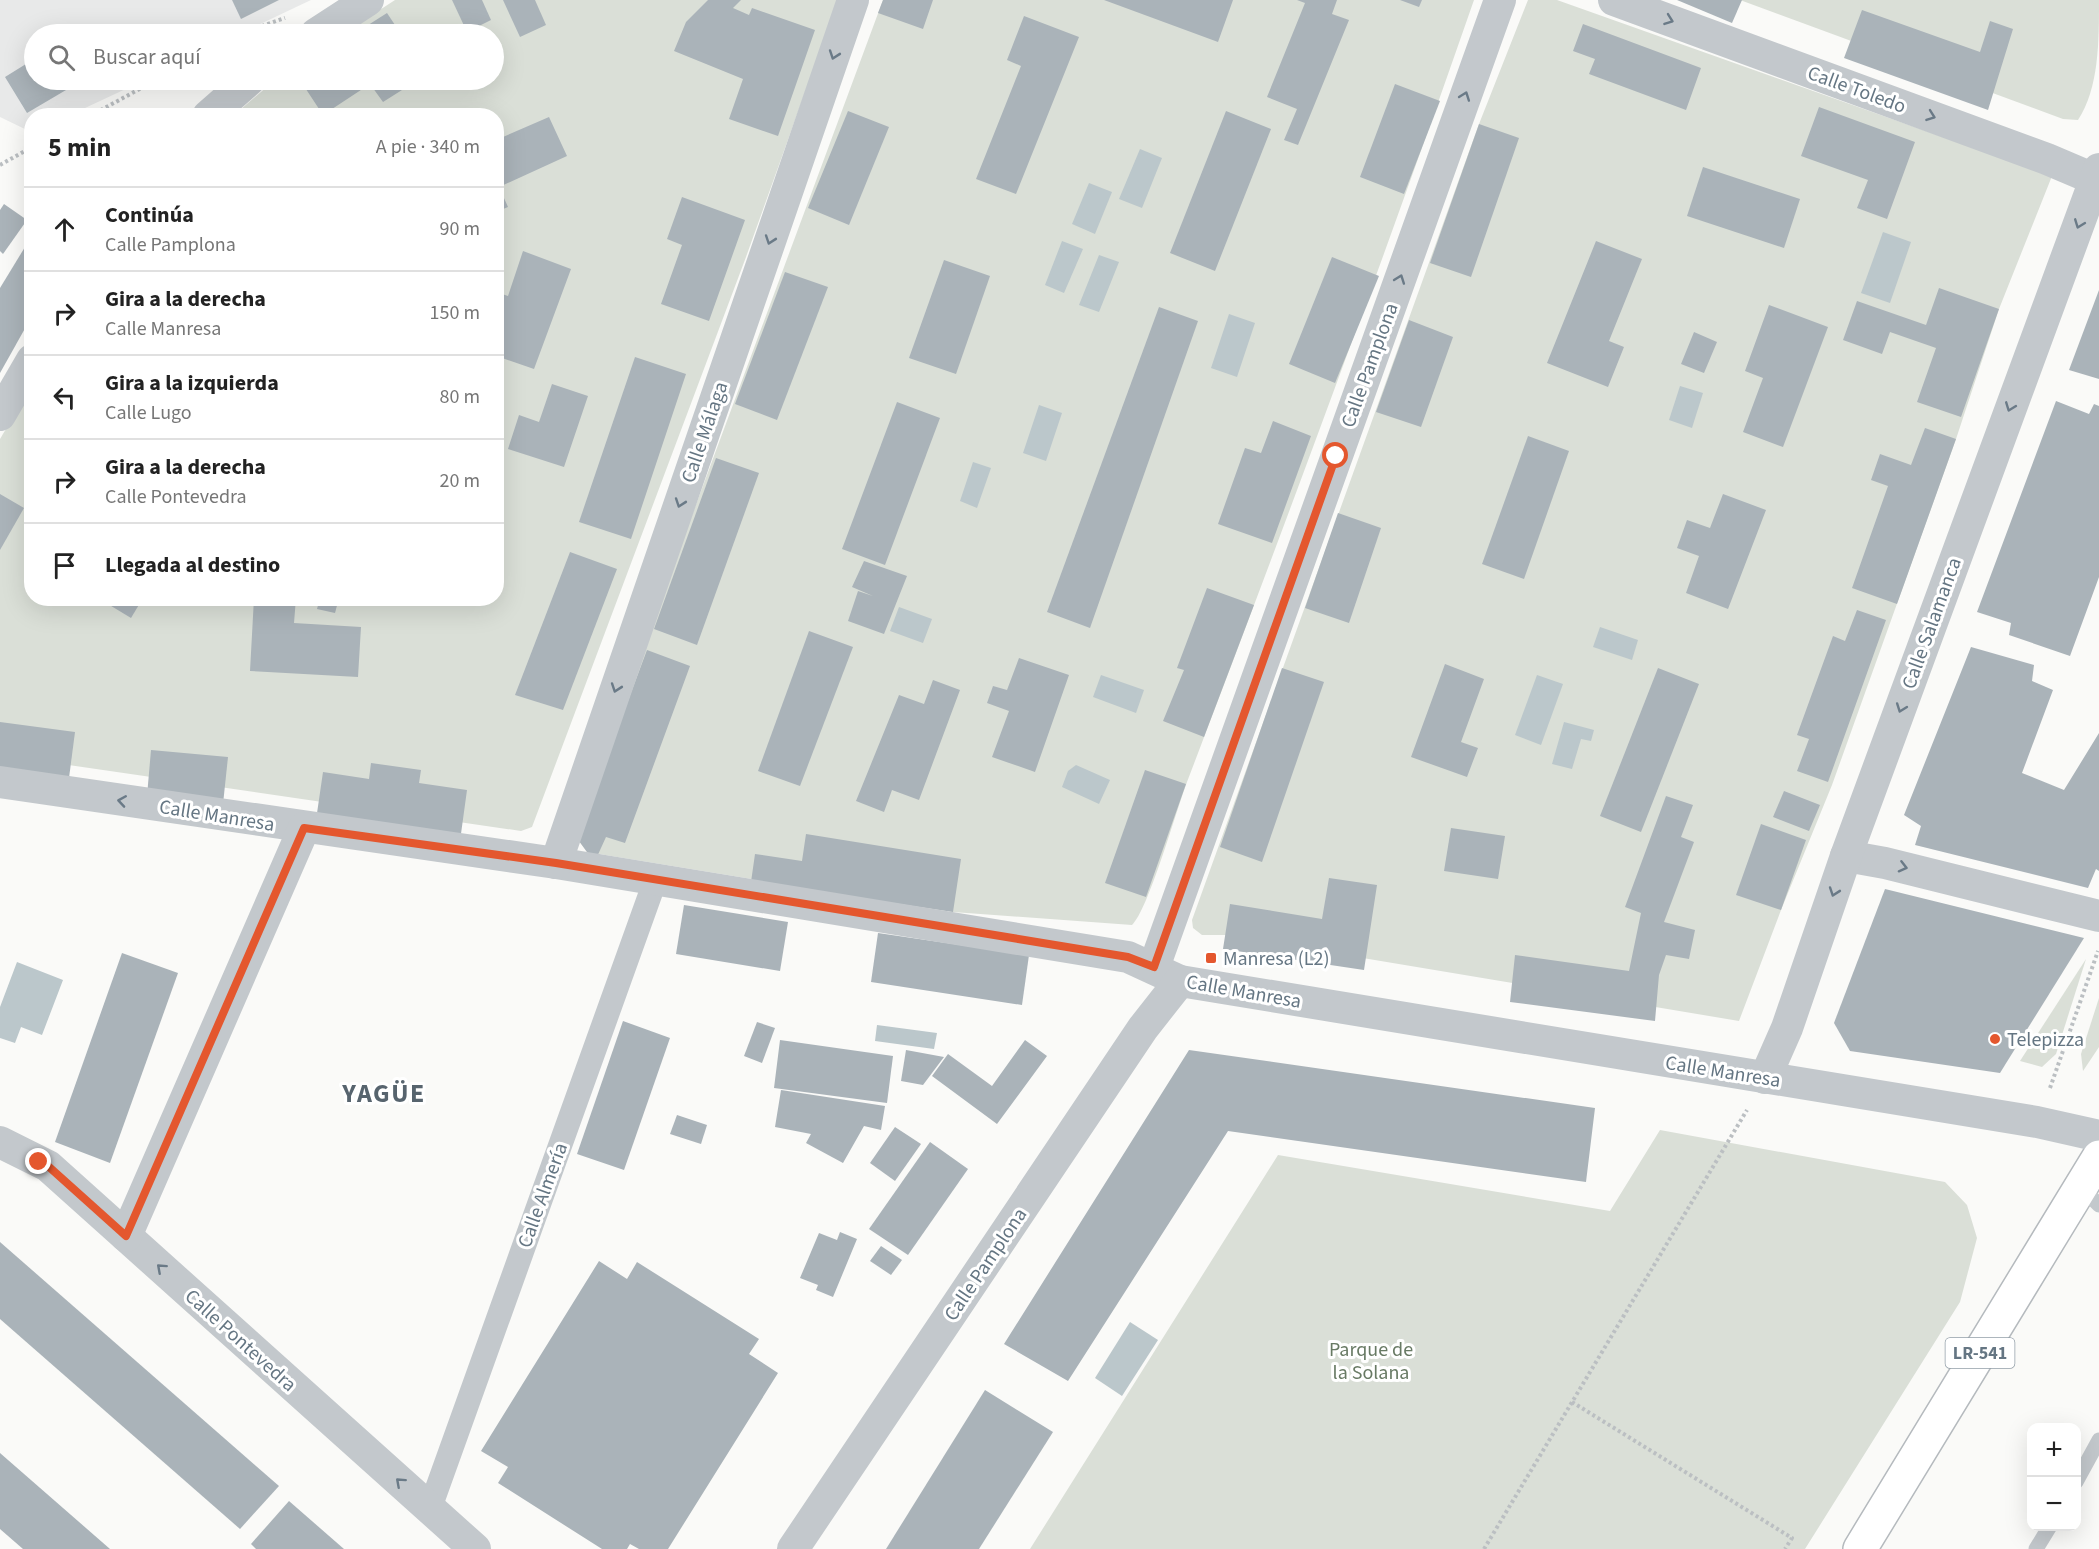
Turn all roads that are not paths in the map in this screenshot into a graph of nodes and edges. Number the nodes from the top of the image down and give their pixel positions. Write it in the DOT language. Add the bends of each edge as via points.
graph roads {
  1 [pos="368,0"];
  2 [pos="853,0"];
  3 [pos="1500,0"];
  4 [pos="1614,0"];
  5 [pos="331,24"];
  6 [pos="238,90"];
  7 [pos="217,108"];
  8 [pos="2098,177"];
  9 [pos="24,374"];
  10 [pos="0,415"];
  11 [pos="0,782"];
  12 [pos="304,828"];
  13 [pos="1846,856"];
  14 [pos="556,863"];
  15 [pos="655,881"];
  16 [pos="2099,916"];
  17 [pos="1167,974"];
  18 [pos="1766,1078"];
  19 [pos="2099,1136"];
  20 [pos="0,1142"];
  21 [pos="2099,1157"];
  22 [pos="2090,1196"];
  23 [pos="126,1236"];
  24 [pos="2099,1440"];
  25 [pos="2079,1477"];
  26 [pos="430,1509"];
  27 [pos="2047,1531"];
  28 [pos="1877,1534"];
  29 [pos="475,1549"];
  30 [pos="793,1549"];
  31 [pos="1860,1549"];
  32 [pos="2036,1549"];
  1 -- 5 [label="street"];
  2 -- 14 [label="street, Calle Málaga, one-way"];
  17 -- 3 [label="street, Calle Pamplona, one-way"];
  4 -- 8 [label="street, Calle Toledo, one-way"];
  6 -- 7 [label="street"];
  8 -- 13 [label="street, Calle Salamanca, one-way"];
  9 -- 10 [label="street"];
  12 -- 11 [label="street, Calle Manresa, one-way"];
  12 -- 14 [label="street, Calle Manresa"];
  12 -- 23 [label="street"];
  13 -- 16 [label="street, one-way" via="1885,862"];
  13 -- 18 [label="street, Calle Salamanca, one-way"];
  14 -- 15 [label="street, Calle Manresa"];
  15 -- 17 [label="street, Calle Manresa" via="1128,957"];
  15 -- 26 [label="street, Calle Almería"];
  17 -- 18 [label="street, Calle Manresa"];
  17 -- 30 [label="street, Calle Pamplona" via="1143,1028"];
  18 -- 19 [label="street, Calle Manresa" via="2037,1122"];
  20 -- 23 [label="street, Calle Pontevedra" via="48,1166"];
  21 -- 22 [label="main road, LR-541"];
  22 -- 28 [label="main road, LR-541"];
  26 -- 23 [label="street, Calle Pontevedra, one-way"];
  24 -- 25 [label="lane"];
  26 -- 29 [label="street, Calle Pontevedra"];
  27 -- 32 [label="lane"];
  28 -- 31 [label="main road, LR-541"];
}
